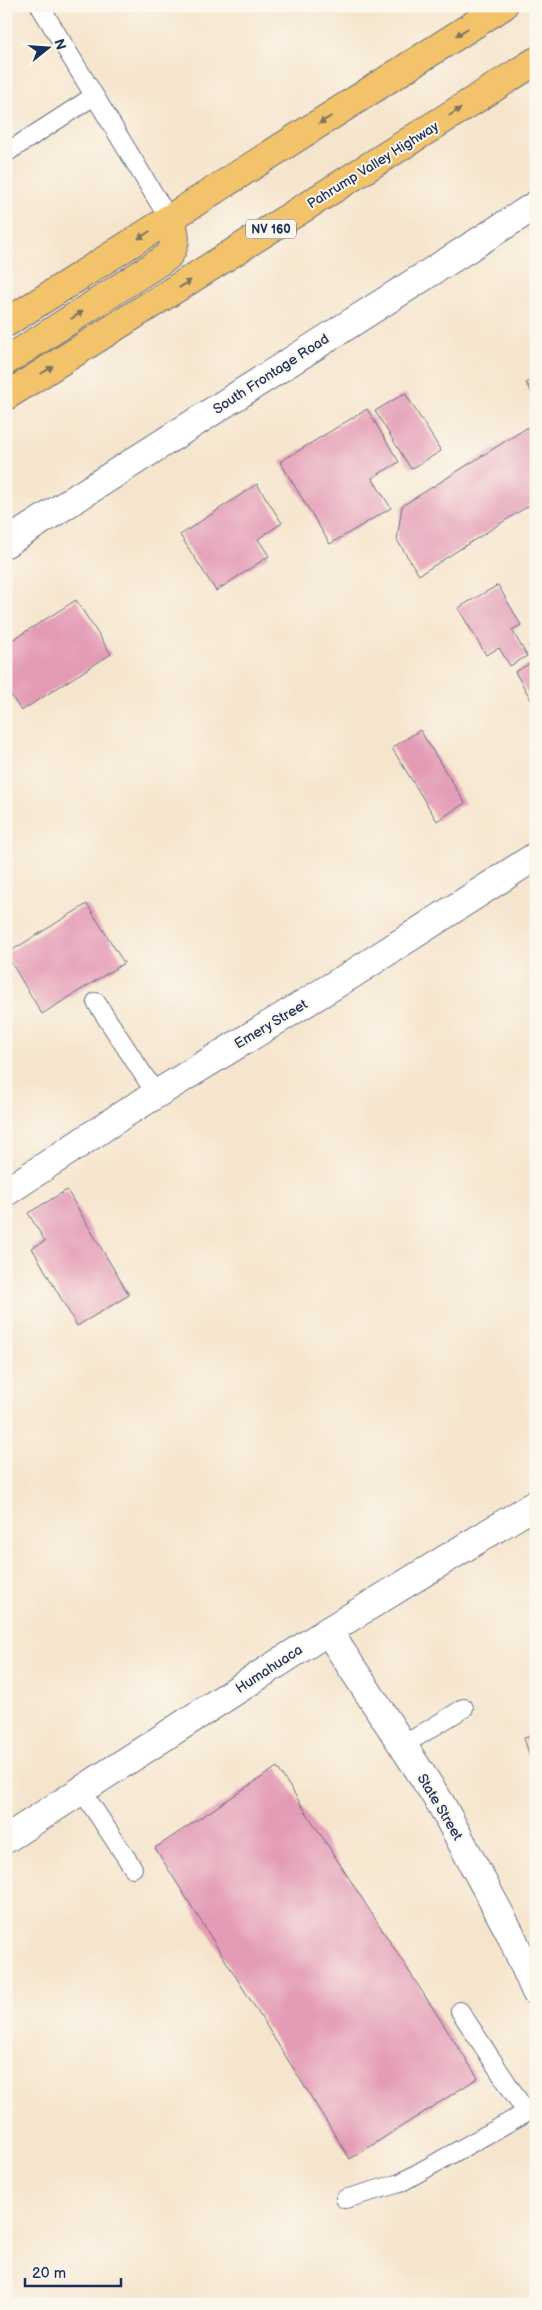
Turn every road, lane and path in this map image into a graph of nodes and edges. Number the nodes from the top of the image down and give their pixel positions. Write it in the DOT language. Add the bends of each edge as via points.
graph roads {
  1 [pos="40,6"];
  2 [pos="503,6"];
  3 [pos="536,62"];
  4 [pos="94,96"];
  5 [pos="6,153"];
  6 [pos="536,205"];
  7 [pos="169,219"];
  8 [pos="6,323"];
  9 [pos="6,361"];
  10 [pos="6,396"];
  11 [pos="6,543"];
  12 [pos="536,856"];
  13 [pos="96,1002"];
  14 [pos="156,1094"];
  15 [pos="6,1192"];
  16 [pos="536,1504"];
  17 [pos="328,1631"];
  18 [pos="464,1708"];
  19 [pos="402,1746"];
  20 [pos="82,1791"];
  21 [pos="6,1840"];
  22 [pos="133,1868"];
  23 [pos="536,1992"];
  24 [pos="460,2011"];
  25 [pos="531,2109"];
  26 [pos="345,2199"];
  1 -- 4 [label="lane"];
  2 -- 7 [label="highway, one-way"];
  10 -- 3 [label="highway, Pahrump Valley Highway / NV 160, one-way"];
  4 -- 5 [label="lane"];
  4 -- 7 [label="lane"];
  6 -- 11 [label="street, South Frontage Road"];
  7 -- 8 [label="highway, one-way"];
  9 -- 7 [label="highway, one-way" via="167,257 175,244"];
  12 -- 14 [label="street, Emery Street" via="354,973"];
  13 -- 14 [label="lane"];
  14 -- 15 [label="street, Emery Street"];
  16 -- 17 [label="street, Humahuaca"];
  17 -- 19 [label="street, State Street"];
  17 -- 20 [label="street, Humahuaca"];
  18 -- 19 [label="lane"];
  19 -- 23 [label="street, State Street" via="441,1804 510,1933"];
  20 -- 21 [label="street, Humahuaca"];
  20 -- 22 [label="lane"];
  24 -- 25 [label="lane"];
  25 -- 26 [label="lane" via="400,2182"];
}
